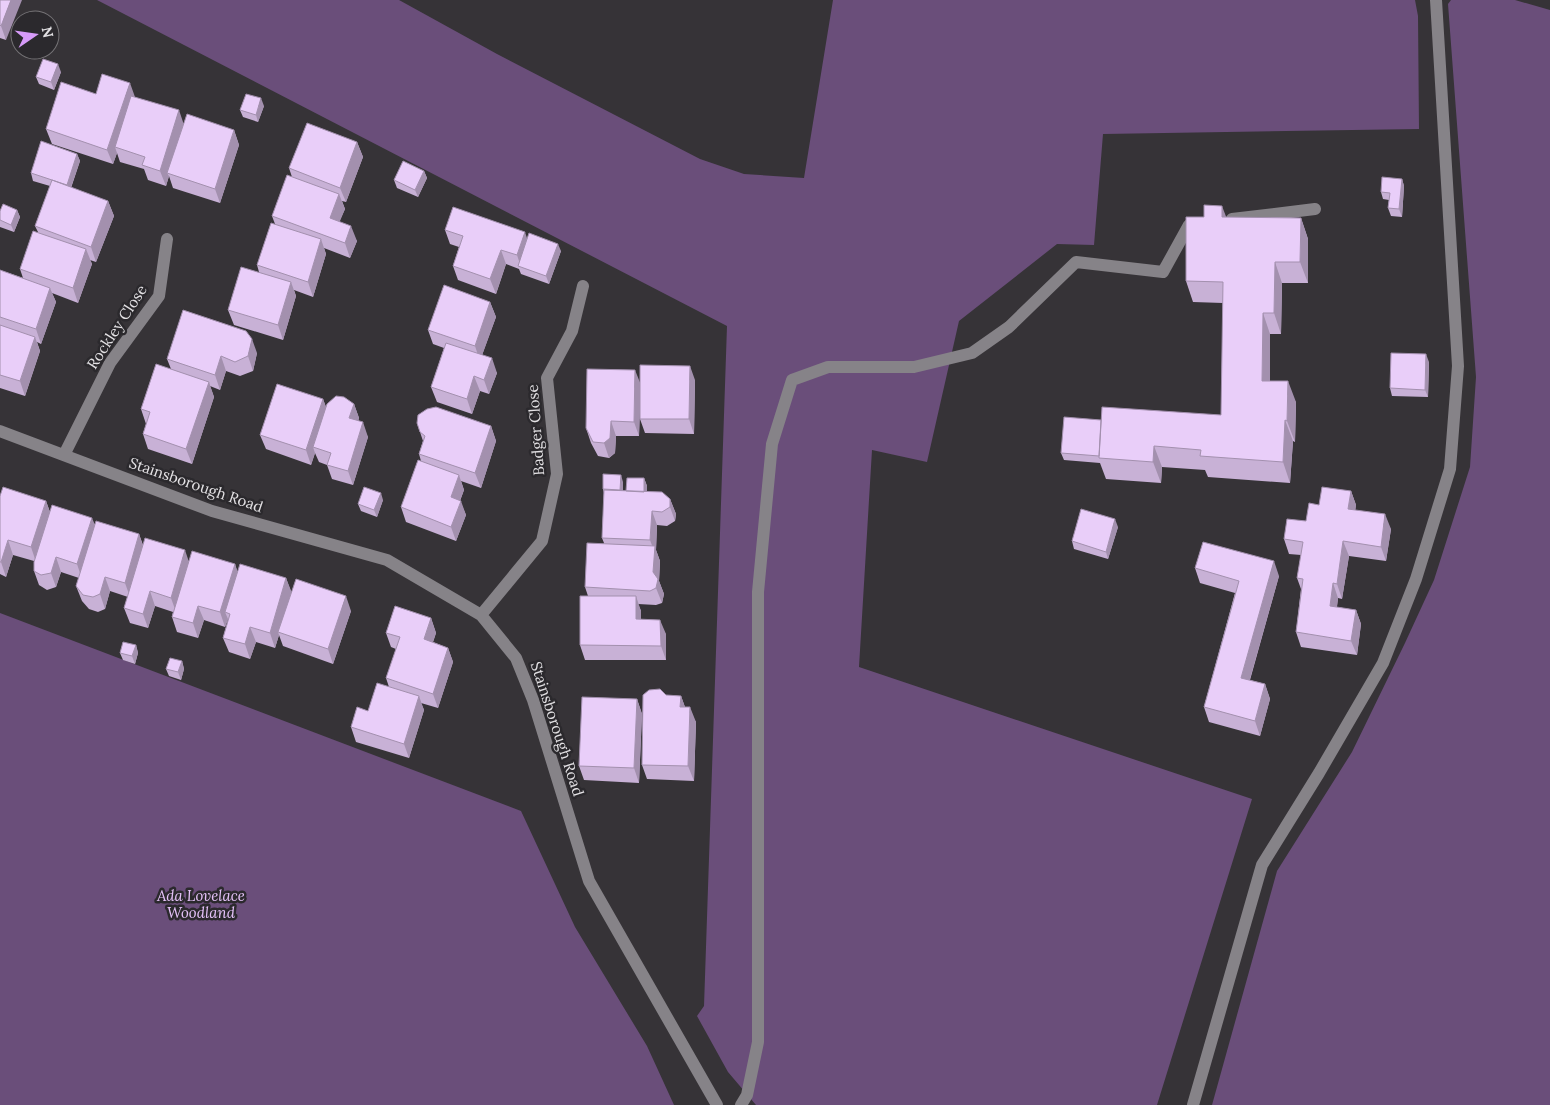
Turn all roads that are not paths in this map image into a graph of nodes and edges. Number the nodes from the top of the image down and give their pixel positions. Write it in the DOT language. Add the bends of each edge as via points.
graph roads {
  1 [pos="1436,0"];
  2 [pos="1315,209"];
  3 [pos="167,239"];
  4 [pos="583,286"];
  5 [pos="0,431"];
  6 [pos="64,455"];
  7 [pos="481,615"];
  8 [pos="717,1105"];
  9 [pos="742,1105"];
  10 [pos="1193,1105"];
  1 -- 10 [label="street" via="1458,366 1450,469 1416,579 1382,663 1262,865"];
  2 -- 9 [label="street" via="1189,225 1163,272 1076,262 1009,328 972,353 914,367 828,367 792,380 772,444 758,592 758,1042"];
  3 -- 6 [label="street, Rockley Close" via="160,296 110,363"];
  4 -- 7 [label="street, Badger Close" via="572,331 547,378 557,474 542,541"];
  5 -- 6 [label="street, Stainsborough Road"];
  6 -- 7 [label="street, Stainsborough Road" via="212,511 387,560"];
  7 -- 8 [label="street, Stainsborough Road" via="516,658 533,700 590,881"];
}
